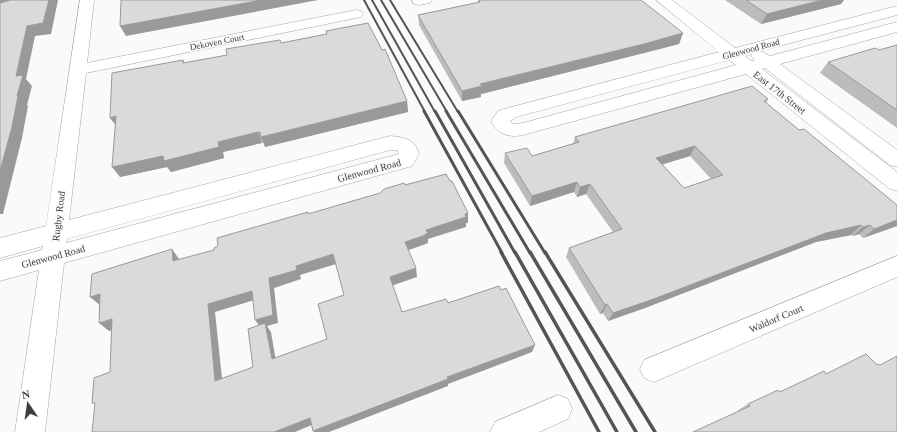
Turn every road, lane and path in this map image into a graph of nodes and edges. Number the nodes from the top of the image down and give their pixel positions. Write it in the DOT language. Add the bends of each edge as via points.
graph roads {
  1 [pos="87,0"];
  2 [pos="663,0"];
  3 [pos="684,0"];
  4 [pos="874,0"];
  5 [pos="356,14"];
  6 [pos="896,15"];
  7 [pos="750,49"];
  8 [pos="732,54"];
  9 [pos="767,62"];
  10 [pos="748,67"];
  11 [pos="78,70"];
  12 [pos="604,88"];
  13 [pos="621,102"];
  14 [pos="897,160"];
  15 [pos="897,183"];
  16 [pos="267,188"];
  17 [pos="56,234"];
  18 [pos="0,248"];
  19 [pos="53,256"];
  20 [pos="897,266"];
  21 [pos="0,271"];
  22 [pos="654,369"];
  23 [pos="558,409"];
  24 [pos="30,432"];
  25 [pos="504,432"];
  1 -- 11 [label="street, Rugby Road"];
  2 -- 8 [label="street, East 17th Street"];
  3 -- 7 [label="street, East 17th Street"];
  4 -- 6 [label="street"];
  5 -- 11 [label="street, Dekoven Court"];
  6 -- 7 [label="street, Glenwood Road"];
  6 -- 9 [label="street, Glenwood Road"];
  7 -- 8 [label="street, Glenwood Road"];
  7 -- 9 [label="street, East 17th Street"];
  8 -- 10 [label="street, East 17th Street"];
  8 -- 12 [label="street, Glenwood Road"];
  9 -- 10 [label="street, Glenwood Road"];
  9 -- 14 [label="street, East 17th Street"];
  10 -- 13 [label="street, Glenwood Road"];
  10 -- 15 [label="street, East 17th Street"];
  11 -- 17 [label="street, Rugby Road"];
  12 -- 13 [label="street"];
  12 -- 13 [label="street, Glenwood Road" via="510,113 500,121 508,130 523,129"];
  16 -- 16 [label="street, Glenwood Road" via="405,161 410,154 406,146 390,143"];
  16 -- 17 [label="street, Glenwood Road"];
  16 -- 19 [label="street, Glenwood Road"];
  17 -- 18 [label="street, Glenwood Road"];
  17 -- 19 [label="street, Rugby Road"];
  19 -- 21 [label="street, Glenwood Road"];
  19 -- 24 [label="street, Rugby Road"];
  20 -- 22 [label="street, Waldorf Court"];
  23 -- 25 [label="street"];
}
